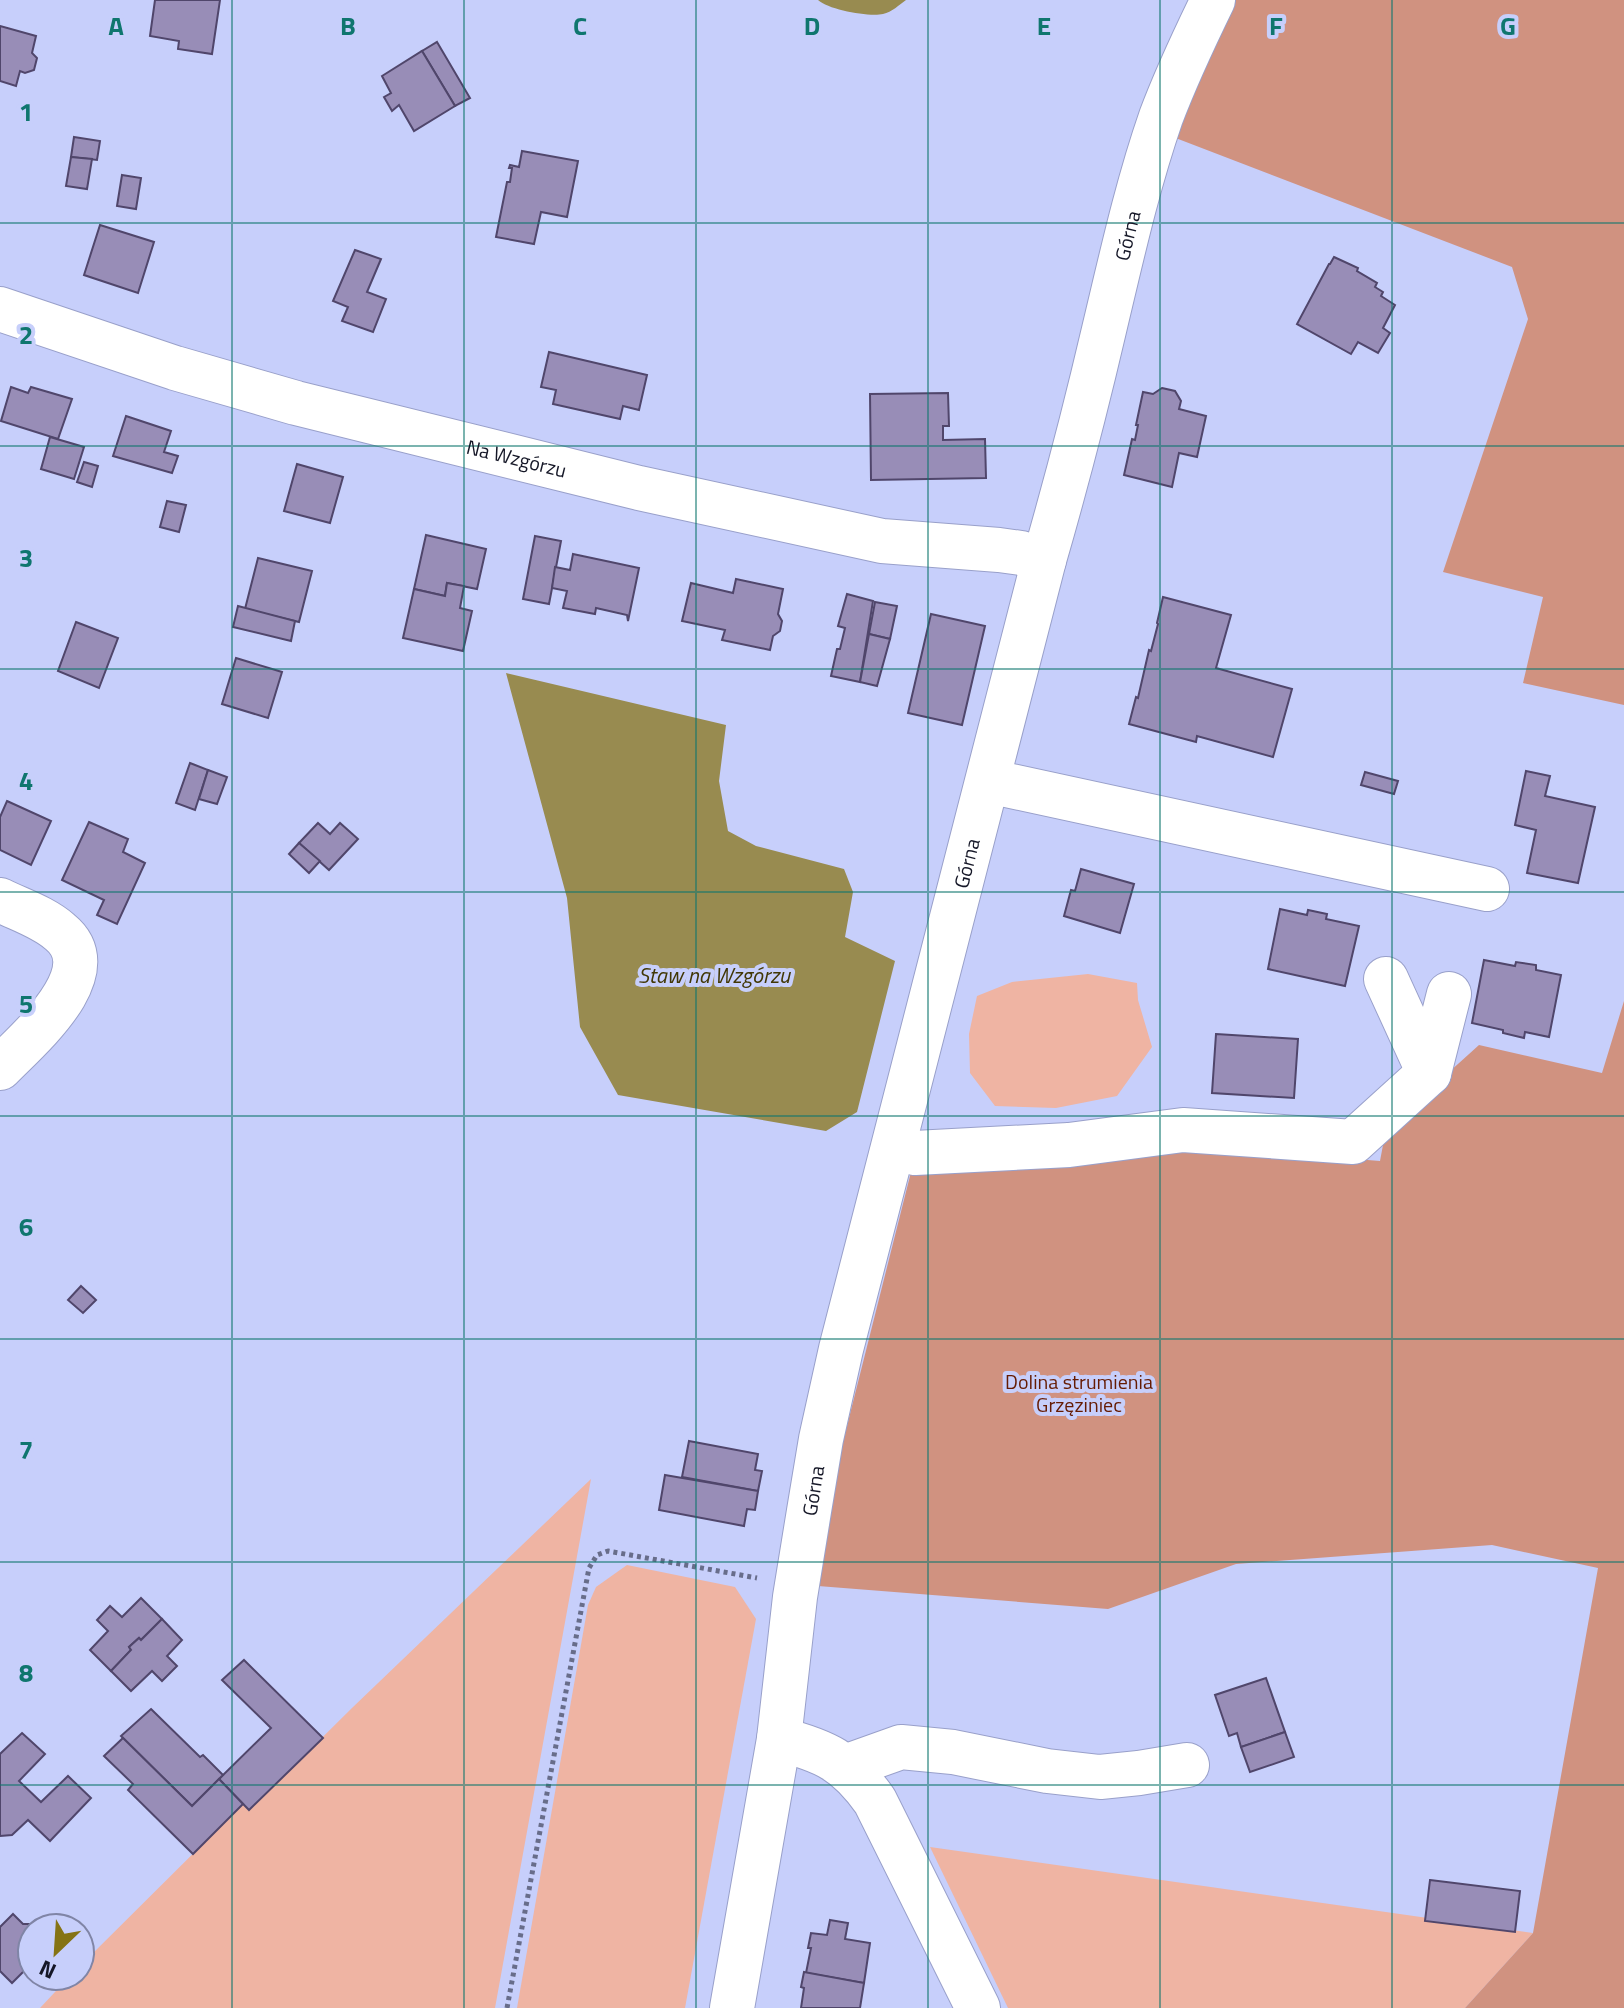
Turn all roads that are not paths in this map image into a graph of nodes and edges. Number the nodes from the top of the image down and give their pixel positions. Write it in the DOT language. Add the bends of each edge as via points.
graph roads {
  1 [pos="1213,0"];
  2 [pos="0,309"];
  3 [pos="1044,560"];
  4 [pos="988,781"];
  5 [pos="1487,889"];
  6 [pos="0,900"];
  7 [pos="1386,979"];
  8 [pos="1449,994"];
  9 [pos="0,1068"];
  10 [pos="1429,1073"];
  11 [pos="894,1148"];
  12 [pos="779,1739"];
  13 [pos="1187,1765"];
  14 [pos="845,1767"];
  15 [pos="732,2008"];
  16 [pos="978,2008"];
  1 -- 3 [label="street, Górna" via="1175,81 1145,170"];
  2 -- 3 [label="street, Na Wzgórzu" via="296,403 610,481 870,539 999,550"];
  3 -- 4 [label="street, Górna"];
  4 -- 5 [label="street"];
  4 -- 11 [label="street, Górna"];
  6 -- 9 [label="street" via="63,934 72,946 75,966 59,1006"];
  7 -- 10 [label="street"];
  8 -- 10 [label="street"];
  10 -- 11 [label="street" via="1353,1142 1183,1130 1069,1145 915,1153"];
  11 -- 12 [label="street, Górna" via="821,1439"];
  12 -- 14 [label="street" via="827,1754"];
  12 -- 15 [label="street, Górna"];
  13 -- 14 [label="street" via="1100,1777 901,1747"];
  14 -- 16 [label="street" via="875,1801"];
}
